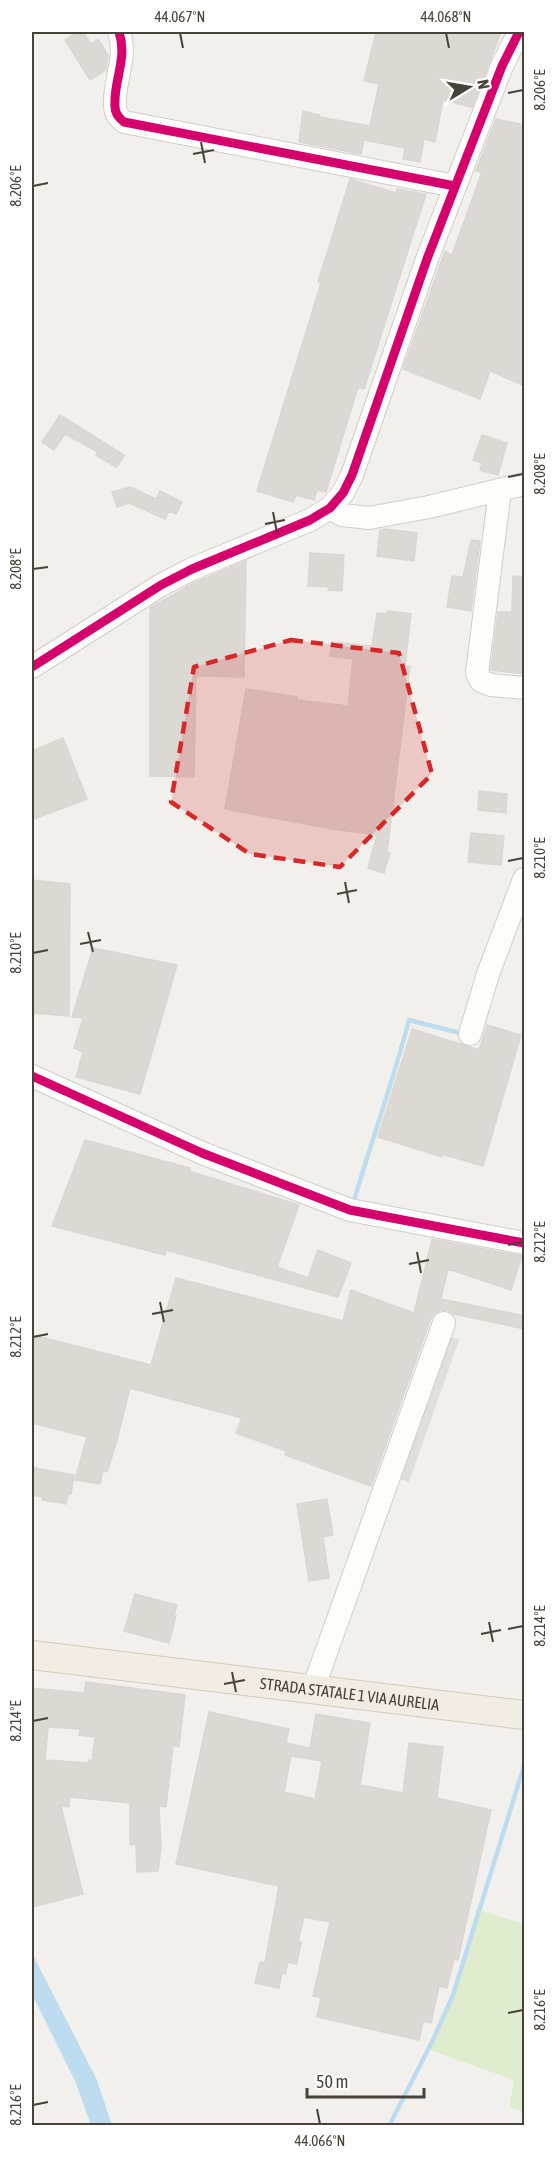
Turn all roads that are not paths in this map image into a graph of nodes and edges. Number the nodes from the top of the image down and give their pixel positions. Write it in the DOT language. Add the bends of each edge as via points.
graph roads {
  1 [pos="119,32"];
  2 [pos="519,32"];
  3 [pos="455,186"];
  4 [pos="525,484"];
  5 [pos="500,490"];
  6 [pos="330,508"];
  7 [pos="32,667"];
  8 [pos="525,688"];
  9 [pos="525,879"];
  10 [pos="470,1034"];
  11 [pos="32,1076"];
  12 [pos="525,1243"];
  13 [pos="444,1323"];
  14 [pos="32,1655"];
  15 [pos="313,1689"];
  16 [pos="525,1715"];
  1 -- 3 [label="street" via="121,65 115,106 124,122"];
  2 -- 3 [label="street"];
  3 -- 6 [label="street" via="352,475"];
  4 -- 5 [label="street"];
  5 -- 6 [label="street" via="369,518 342,515"];
  5 -- 8 [label="street" via="477,673 491,685"];
  6 -- 7 [label="street" via="161,585"];
  9 -- 10 [label="street" via="488,974"];
  11 -- 12 [label="street" via="202,1153 350,1210"];
  13 -- 15 [label="street"];
  14 -- 15 [label="main road, STRADA STATALE 1 VIA AURELIA"];
  15 -- 16 [label="main road, STRADA STATALE 1 VIA AURELIA"];
}
